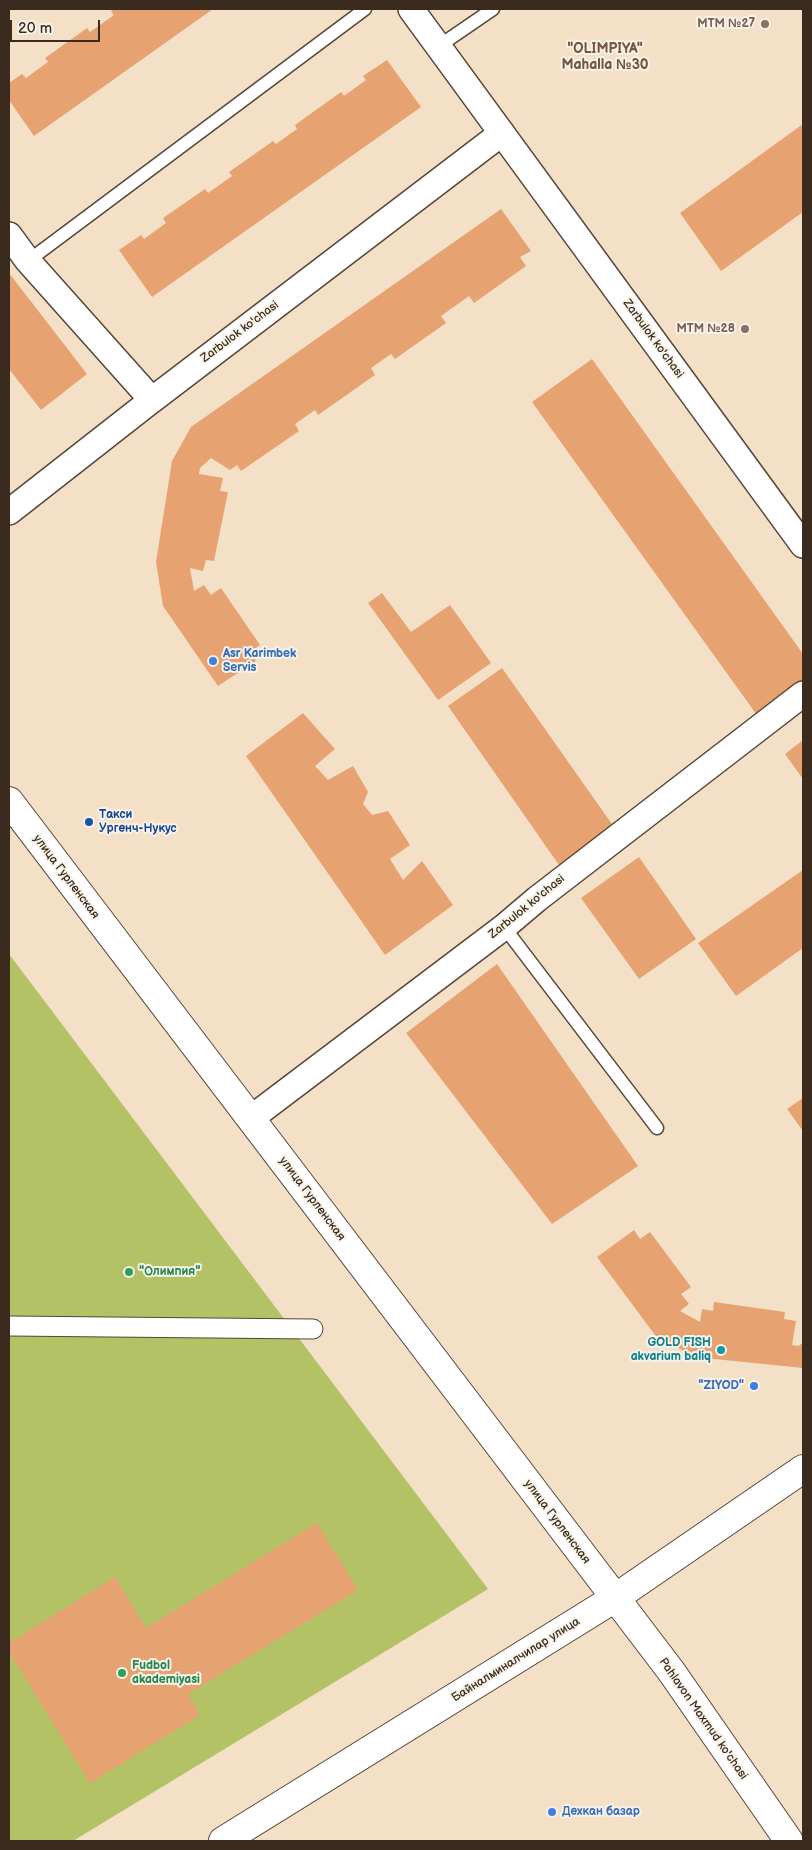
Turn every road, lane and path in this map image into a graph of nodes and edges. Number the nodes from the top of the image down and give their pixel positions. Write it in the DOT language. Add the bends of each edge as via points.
graph roads {
  1 [pos="365,9"];
  2 [pos="411,9"];
  3 [pos="493,9"];
  4 [pos="439,46"];
  5 [pos="502,133"];
  6 [pos="9,235"];
  7 [pos="28,262"];
  8 [pos="152,400"];
  9 [pos="9,512"];
  10 [pos="803,545"];
  11 [pos="803,694"];
  12 [pos="9,801"];
  13 [pos="504,926"];
  14 [pos="250,1119"];
  15 [pos="657,1128"];
  16 [pos="9,1326"];
  17 [pos="313,1329"];
  18 [pos="803,1469"];
  19 [pos="615,1598"];
  20 [pos="224,1841"];
  21 [pos="789,1841"];
  1 -- 7 [label="lane"];
  2 -- 4 [label="street, Zarbulok ko'chasi"];
  3 -- 4 [label="lane"];
  4 -- 5 [label="street, Zarbulok ko'chasi"];
  5 -- 8 [label="street, Zarbulok ko'chasi"];
  5 -- 10 [label="street, Zarbulok ko'chasi"];
  6 -- 7 [label="street"];
  7 -- 8 [label="street"];
  8 -- 9 [label="street, Zarbulok ko'chasi"];
  11 -- 13 [label="street, Zarbulok ko'chasi"];
  12 -- 14 [label="street, улица Гурленская"];
  13 -- 14 [label="street, Zarbulok ko'chasi"];
  13 -- 15 [label="lane"];
  14 -- 19 [label="street, улица Гурленская"];
  16 -- 17 [label="street"];
  18 -- 19 [label="street, Байналминалчилар улица"];
  19 -- 20 [label="street, Байналминалчилар улица"];
  19 -- 21 [label="street, Pahlavon Maxmud ko'chasi" via="693,1702"];
}
